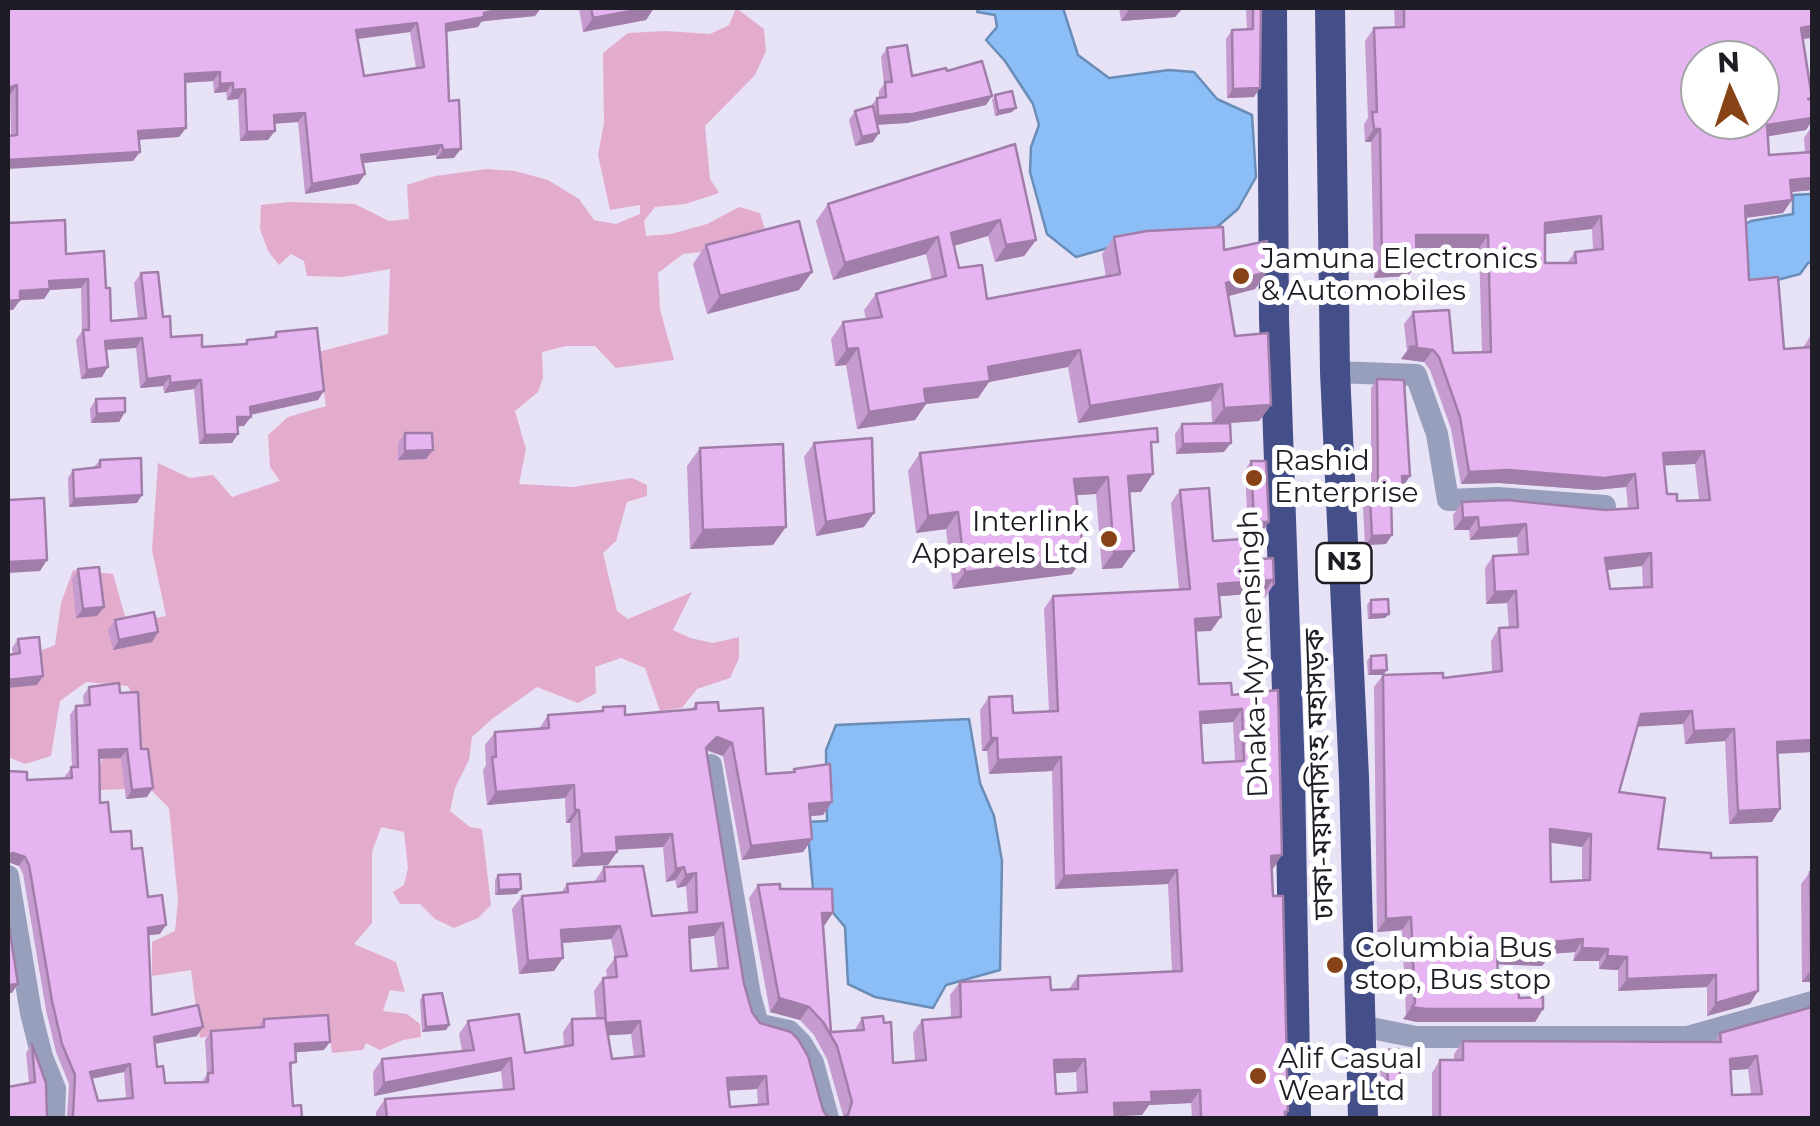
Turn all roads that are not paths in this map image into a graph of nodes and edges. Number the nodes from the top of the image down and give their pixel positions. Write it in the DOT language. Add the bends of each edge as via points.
graph roads {
  1 [pos="1272,8"];
  2 [pos="1330,8"];
  3 [pos="1335,372"];
  4 [pos="1605,506"];
  5 [pos="710,765"];
  6 [pos="8,876"];
  7 [pos="1812,1002"];
  8 [pos="1361,1026"];
  9 [pos="54,1118"];
  10 [pos="828,1118"];
  11 [pos="1296,1118"];
  12 [pos="1363,1118"];
  1 -- 11 [label="highway, Dhaka-Mymensingh / N3"];
  2 -- 3 [label="highway, ঢাকা-ময়মনসিংহ মহাসড়ক / N3"];
  3 -- 4 [label="street" via="1416,374 1437,434 1448,500"];
  3 -- 8 [label="highway, ঢাকা-ময়মনসিংহ মহাসড়ক / N3"];
  5 -- 10 [label="street" via="758,1021 801,1043"];
  6 -- 9 [label="street" via="31,1013 55,1088"];
  7 -- 8 [label="street" via="1688,1037 1416,1037"];
  8 -- 12 [label="highway, ঢাকা-ময়মনসিংহ মহাসড়ক / N3"];
}
